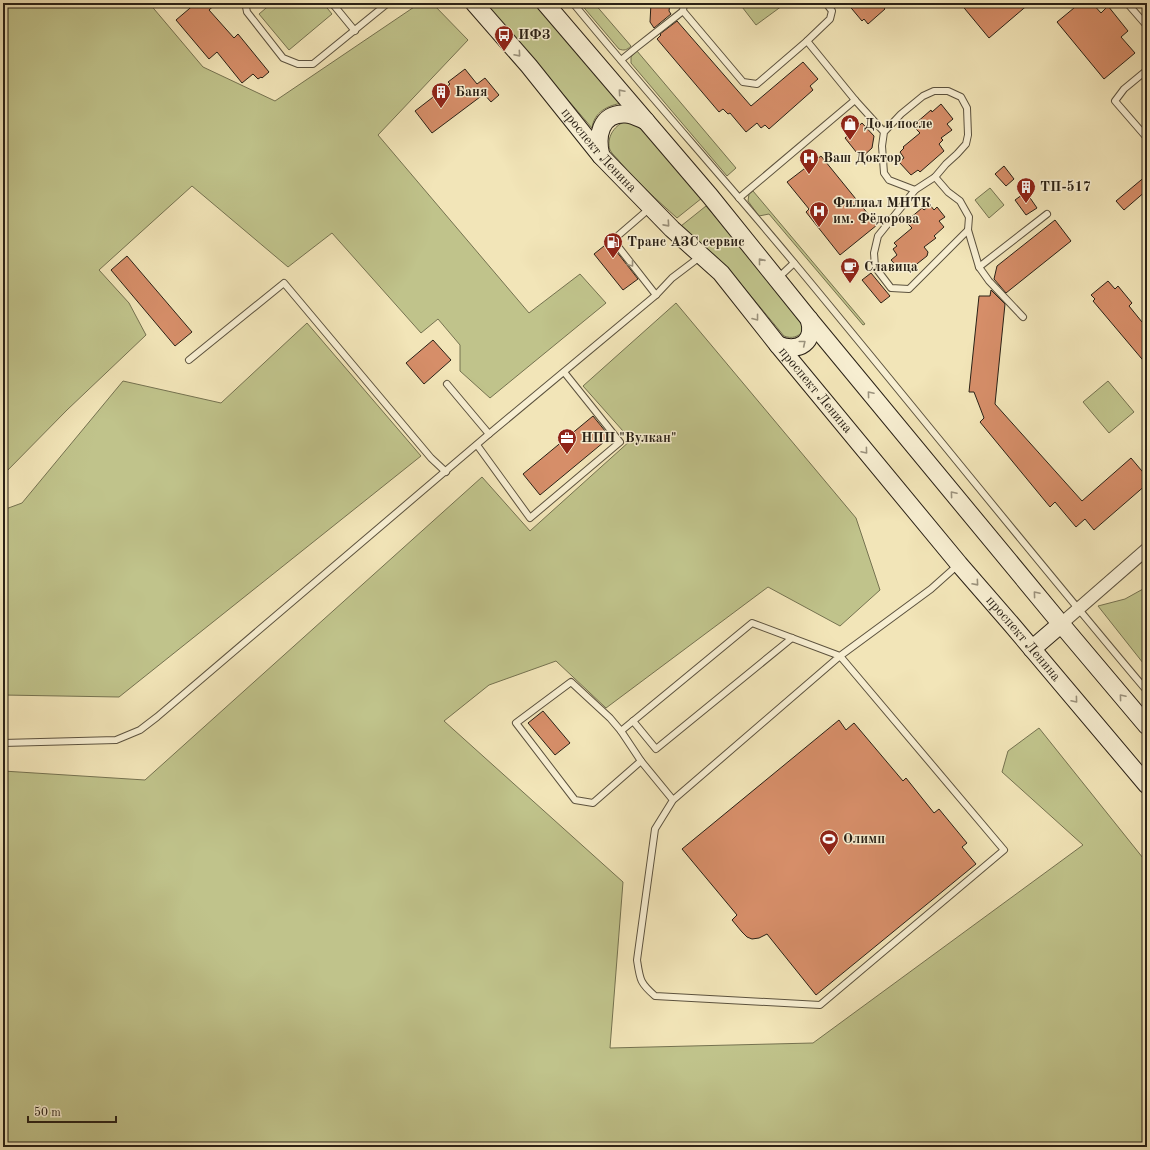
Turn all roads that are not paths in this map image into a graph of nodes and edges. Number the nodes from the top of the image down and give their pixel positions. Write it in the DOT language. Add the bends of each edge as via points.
graph roads {
  1 [pos="247,3"];
  2 [pos="332,3"];
  3 [pos="388,3"];
  4 [pos="474,3"];
  5 [pos="545,3"];
  6 [pos="573,3"];
  7 [pos="684,3"];
  8 [pos="826,3"];
  9 [pos="1128,3"];
  10 [pos="683,11"];
  11 [pos="1147,26"];
  12 [pos="355,31"];
  13 [pos="807,41"];
  14 [pos="621,60"];
  15 [pos="1147,70"];
  16 [pos="855,100"];
  17 [pos="647,122"];
  18 [pos="884,132"];
  19 [pos="1147,138"];
  20 [pos="601,156"];
  21 [pos="935,177"];
  22 [pos="915,190"];
  23 [pos="739,198"];
  24 [pos="651,207"];
  25 [pos="1047,214"];
  26 [pos="968,230"];
  27 [pos="701,256"];
  28 [pos="794,264"];
  29 [pos="979,267"];
  30 [pos="776,280"];
  31 [pos="656,295"];
  32 [pos="1023,317"];
  33 [pos="808,319"];
  34 [pos="778,345"];
  35 [pos="189,360"];
  36 [pos="564,372"];
  37 [pos="448,384"];
  38 [pos="489,434"];
  39 [pos="477,445"];
  40 [pos="446,472"];
  41 [pos="1147,550"];
  42 [pos="959,564"];
  43 [pos="1078,609"];
  44 [pos="1060,624"];
  45 [pos="792,638"];
  46 [pos="1032,649"];
  47 [pos="840,656"];
  48 [pos="1147,691"];
  49 [pos="633,721"];
  50 [pos="1147,726"];
  51 [pos="621,731"];
  52 [pos="3,742"];
  53 [pos="641,761"];
  54 [pos="1147,785"];
  55 [pos="674,800"];
  1 -- 12 [label="lane" via="247,12 283,58 298,64 313,64"];
  2 -- 12 [label="lane"];
  3 -- 12 [label="lane"];
  4 -- 20 [label="main road, проспект Ленина, one-way"];
  17 -- 5 [label="main road, one-way"];
  6 -- 14 [label="lane"];
  7 -- 10 [label="lane"];
  8 -- 13 [label="lane" via="832,11 830,19"];
  9 -- 11 [label="lane"];
  10 -- 13 [label="lane" via="743,82 757,84"];
  10 -- 14 [label="lane"];
  13 -- 16 [label="lane"];
  14 -- 23 [label="lane"];
  15 -- 19 [label="lane" via="1124,89 1115,101"];
  16 -- 18 [label="lane"];
  16 -- 23 [label="lane"];
  17 -- 20 [label="main road" via="633,115 613,116 600,130"];
  30 -- 17 [label="main road, one-way" via="710,196"];
  18 -- 21 [label="lane" via="923,96 934,91 948,91 961,97 967,108 966,144"];
  18 -- 22 [label="lane" via="884,173 889,180"];
  20 -- 24 [label="main road, проспект Ленина"];
  21 -- 22 [label="lane"];
  21 -- 26 [label="lane" via="960,201 969,217"];
  22 -- 26 [label="lane" via="878,236 874,254 875,267 891,288 909,289"];
  23 -- 28 [label="lane"];
  24 -- 27 [label="main road, проспект Ленина, one-way"];
  24 -- 31 [label="lane, one-way" via="613,240"];
  25 -- 29 [label="lane"];
  26 -- 29 [label="lane"];
  27 -- 31 [label="lane" via="672,278"];
  27 -- 34 [label="main road, проспект Ленина, one-way" via="721,273"];
  28 -- 30 [label="lane"];
  28 -- 43 [label="lane"];
  29 -- 32 [label="lane"];
  30 -- 33 [label="main road"];
  31 -- 36 [label="lane"];
  34 -- 33 [label="main road, one-way" via="793,348 804,343 810,334"];
  44 -- 33 [label="main road, one-way"];
  34 -- 42 [label="main road, проспект Ленина, one-way"];
  35 -- 40 [label="lane" via="284,283 431,458"];
  36 -- 38 [label="lane"];
  36 -- 39 [label="lane" via="620,442 530,518"];
  37 -- 38 [label="lane"];
  38 -- 39 [label="lane"];
  39 -- 40 [label="lane"];
  40 -- 52 [label="lane" via="140,730 116,740"];
  41 -- 43 [label="street"];
  42 -- 46 [label="main road, проспект Ленина, one-way"];
  42 -- 47 [label="lane" via="931,589"];
  43 -- 44 [label="street"];
  43 -- 48 [label="lane"];
  44 -- 46 [label="main road"];
  50 -- 44 [label="main road, one-way"];
  45 -- 47 [label="lane"];
  45 -- 49 [label="lane" via="752,623"];
  45 -- 49 [label="lane" via="656,749"];
  46 -- 54 [label="main road, проспект Ленина, one-way"];
  47 -- 55 [label="lane"];
  47 -- 55 [label="lane" via="1004,850 820,1005 655,996 639,978 637,960 655,829"];
  49 -- 51 [label="lane"];
  51 -- 53 [label="lane"];
  51 -- 53 [label="lane" via="571,682 516,723 575,800 593,803"];
  53 -- 55 [label="lane"];
}
